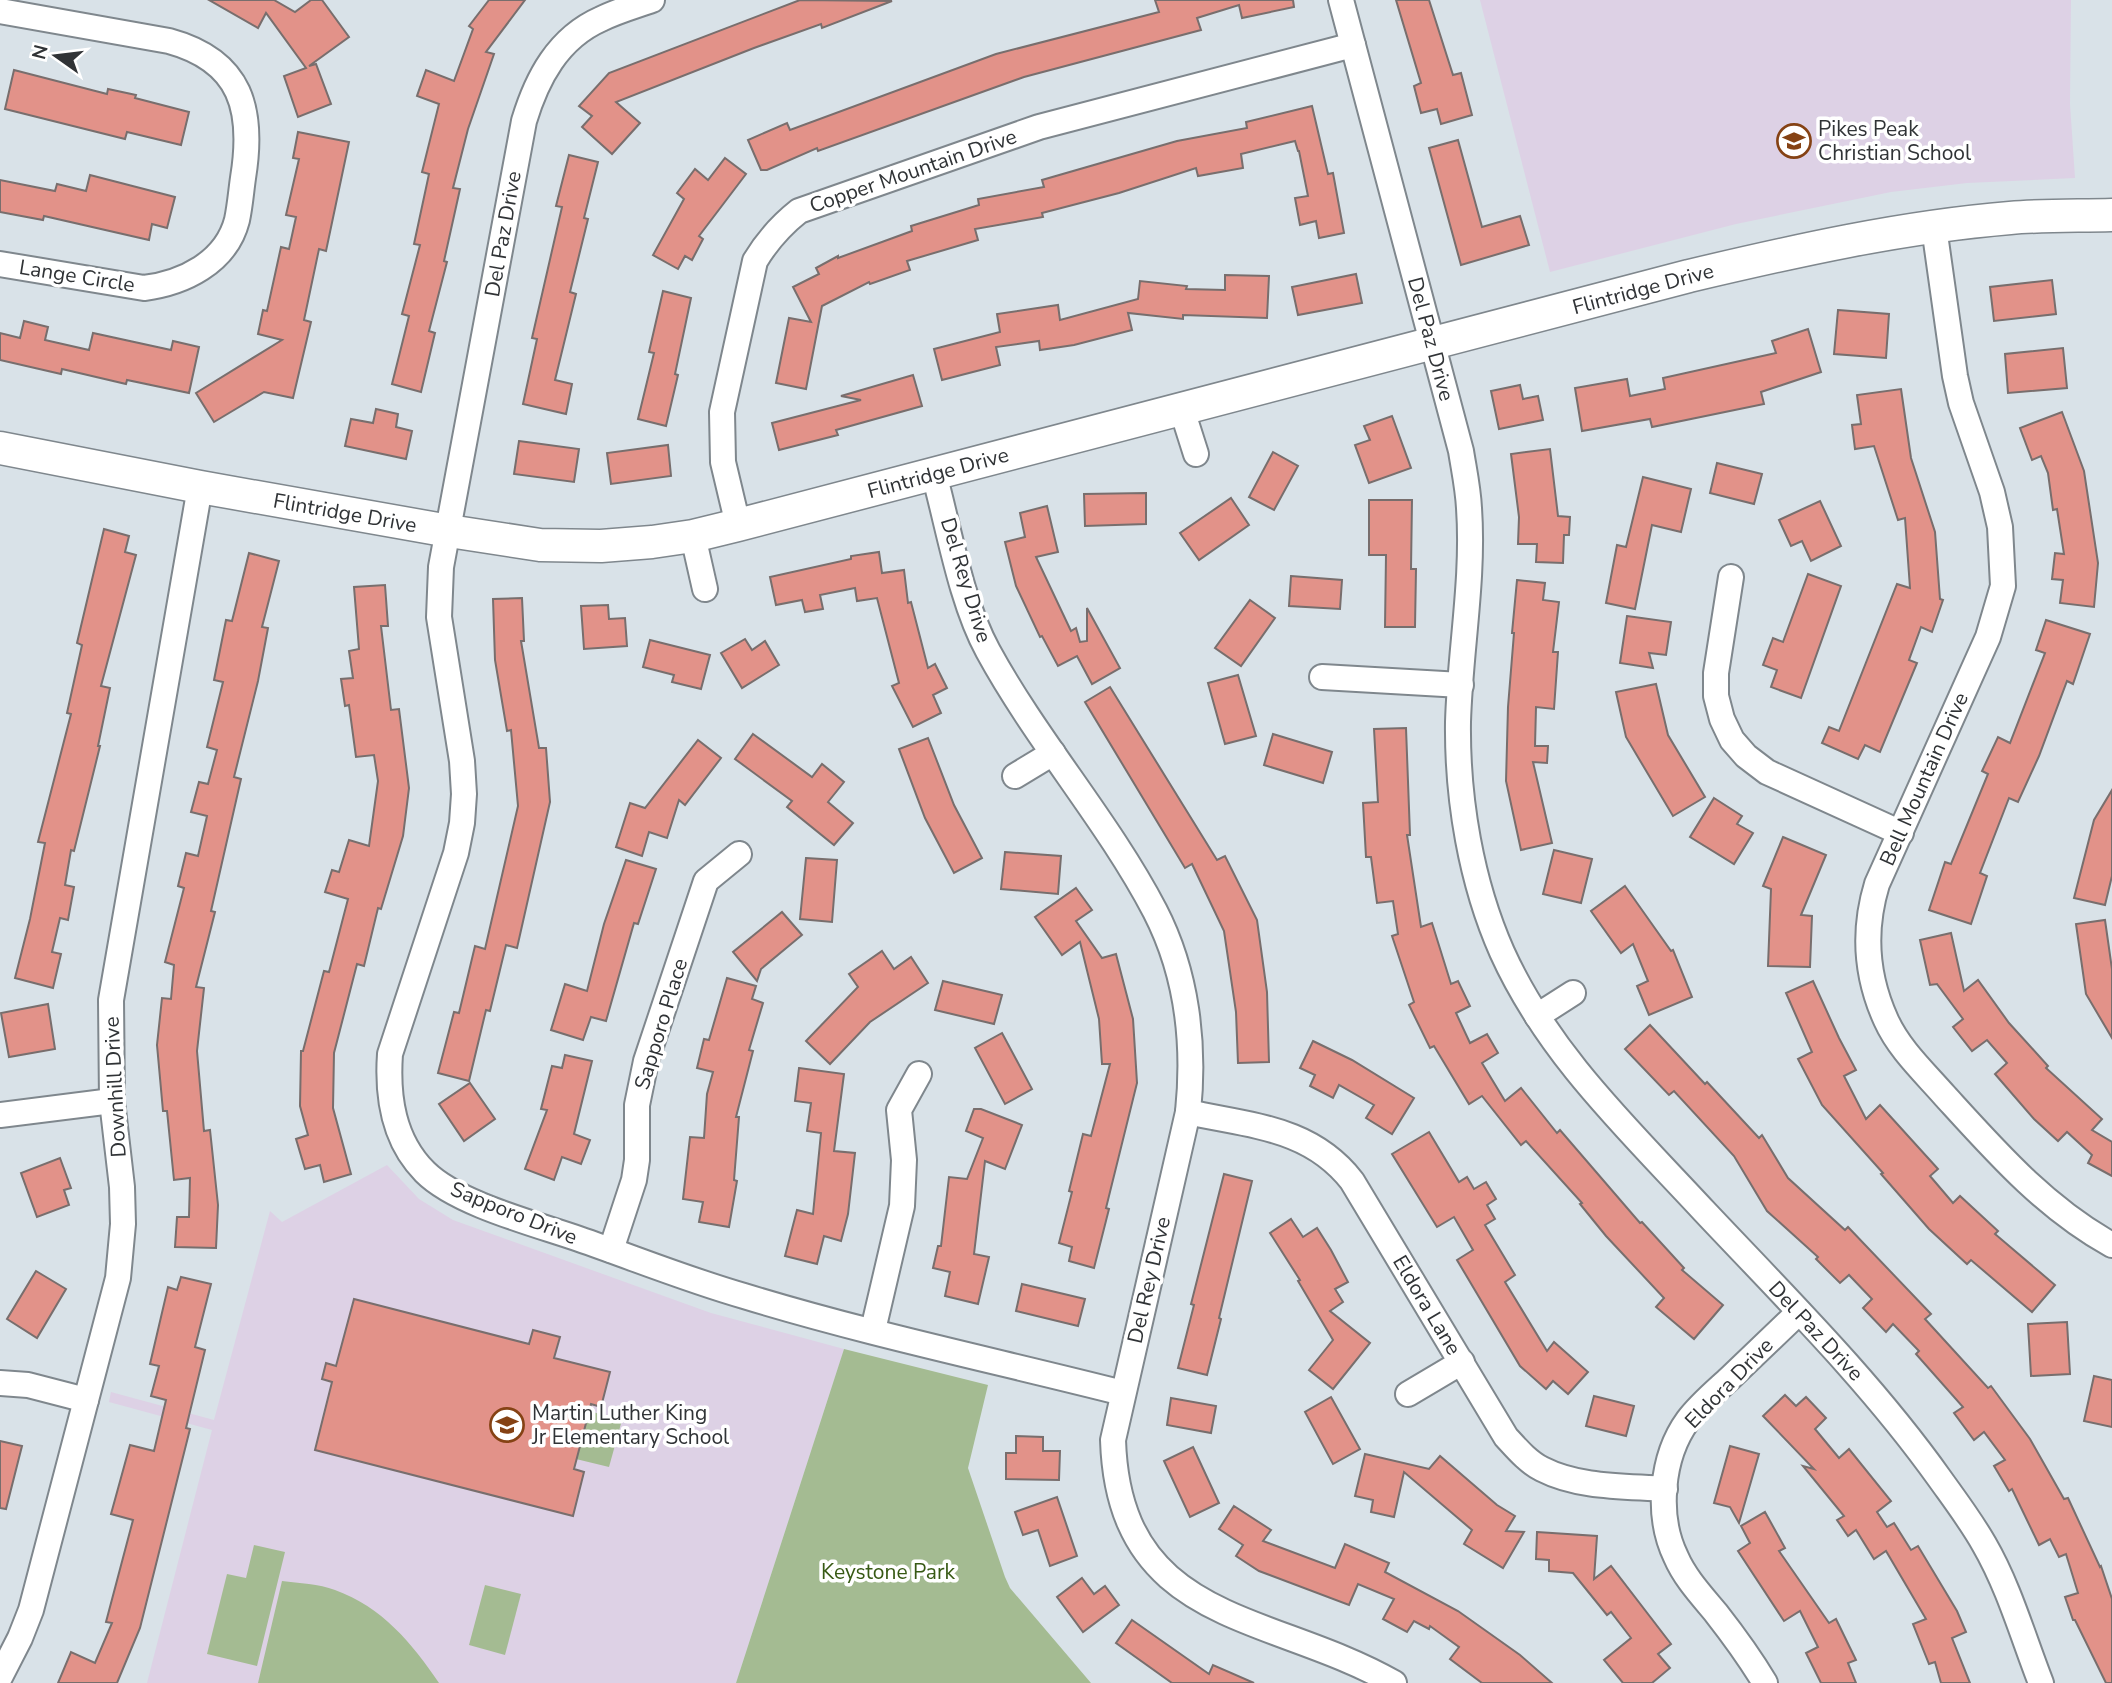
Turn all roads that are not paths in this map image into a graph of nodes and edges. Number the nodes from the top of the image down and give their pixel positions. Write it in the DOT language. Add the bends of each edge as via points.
graph roads {
  1 [pos="653,0"];
  2 [pos="1341,0"];
  3 [pos="0,11"];
  4 [pos="1353,46"];
  5 [pos="2112,215"];
  6 [pos="1934,227"];
  7 [pos="0,264"];
  8 [pos="1432,344"];
  9 [pos="1182,410"];
  10 [pos="0,448"];
  11 [pos="1196,454"];
  12 [pos="934,474"];
  13 [pos="200,487"];
  14 [pos="737,525"];
  15 [pos="449,531"];
  16 [pos="693,536"];
  17 [pos="1731,577"];
  18 [pos="705,589"];
  19 [pos="1322,677"];
  20 [pos="1461,685"];
  21 [pos="1053,753"];
  22 [pos="1015,776"];
  23 [pos="1901,833"];
  24 [pos="739,854"];
  25 [pos="1573,993"];
  26 [pos="1537,1016"];
  27 [pos="919,1074"];
  28 [pos="112,1101"];
  29 [pos="1188,1112"];
  30 [pos="0,1115"];
  31 [pos="2112,1245"];
  32 [pos="611,1250"];
  33 [pos="1799,1312"];
  34 [pos="873,1330"];
  35 [pos="1462,1362"];
  36 [pos="0,1383"];
  37 [pos="1123,1393"];
  38 [pos="1408,1394"];
  39 [pos="86,1399"];
  40 [pos="1665,1489"];
  41 [pos="0,1677"];
  42 [pos="1394,1683"];
  43 [pos="1765,1683"];
  44 [pos="2041,1683"];
  1 -- 15 [label="street, Del Paz Drive" via="600,19 579,32 542,72 531,96"];
  2 -- 4 [label="street, Del Paz Drive"];
  3 -- 7 [label="street, Lange Circle" via="191,47 230,78 242,100 248,146 236,223 225,245 189,277 144,288"];
  4 -- 8 [label="street, Del Paz Drive"];
  4 -- 14 [label="street, Copper Mountain Drive" via="1039,127 799,211 773,234 755,261 722,412 723,461"];
  5 -- 6 [label="street, Flintridge Drive" via="2012,217"];
  6 -- 8 [label="street, Flintridge Drive" via="1821,245"];
  6 -- 23 [label="street, Bell Mountain Drive" via="1955,376 2000,527 2003,586 1988,637"];
  8 -- 9 [label="street, Flintridge Drive"];
  8 -- 20 [label="street, Del Paz Drive" via="1461,451 1469,508"];
  9 -- 11 [label="street"];
  9 -- 12 [label="street, Flintridge Drive"];
  10 -- 13 [label="street, Flintridge Drive"];
  12 -- 14 [label="street, Flintridge Drive"];
  12 -- 21 [label="street, Del Rey Drive" via="965,589 987,649"];
  13 -- 15 [label="street, Flintridge Drive"];
  13 -- 28 [label="street, Downhill Drive" via="114,972"];
  14 -- 16 [label="street, Flintridge Drive"];
  15 -- 16 [label="street, Flintridge Drive" via="568,547"];
  15 -- 32 [label="street, Sapporo Drive" via="441,567 439,617 461,761 462,822 390,1055 390,1105 411,1155 449,1189"];
  16 -- 18 [label="street"];
  17 -- 23 [label="street" via="1716,696 1732,740 1767,772"];
  19 -- 20 [label="street"];
  20 -- 26 [label="street, Del Paz Drive" via="1462,797 1476,876 1501,950"];
  21 -- 22 [label="street"];
  21 -- 29 [label="street, Del Rey Drive" via="1134,876 1168,941 1191,1041"];
  23 -- 31 [label="street, Bell Mountain Drive" via="1877,884 1868,933 1869,965 1887,1022 1907,1053 2015,1172 2085,1230"];
  24 -- 32 [label="street, Sapporo Place" via="706,881 646,1061 637,1105 634,1180"];
  25 -- 26 [label="street"];
  26 -- 33 [label="street, Del Paz Drive" via="1587,1086"];
  27 -- 34 [label="street" via="899,1110 904,1160 901,1206"];
  28 -- 30 [label="street"];
  28 -- 39 [label="street, Downhill Drive" via="122,1187 121,1255"];
  29 -- 35 [label="street, Eldora Lane" via="1282,1133 1322,1150 1338,1163"];
  29 -- 37 [label="street, Del Rey Drive"];
  32 -- 34 [label="street, Sapporo Drive" via="741,1295"];
  33 -- 40 [label="street, Eldora Drive" via="1688,1420 1675,1443"];
  33 -- 44 [label="street, Del Paz Drive" via="1903,1427 1966,1514 1997,1570"];
  34 -- 37 [label="street, Sapporo Drive"];
  35 -- 38 [label="street"];
  35 -- 40 [label="street, Eldora Lane" via="1506,1437 1541,1469 1586,1483"];
  36 -- 39 [label="street"];
  37 -- 42 [label="street, Del Rey Drive" via="1114,1440 1121,1498 1131,1526 1167,1576 1227,1614 1316,1646"];
  39 -- 41 [label="street, Downhill Drive" via="31,1610"];
  40 -- 43 [label="street, Eldora Drive" via="1667,1533 1676,1557"];
}
